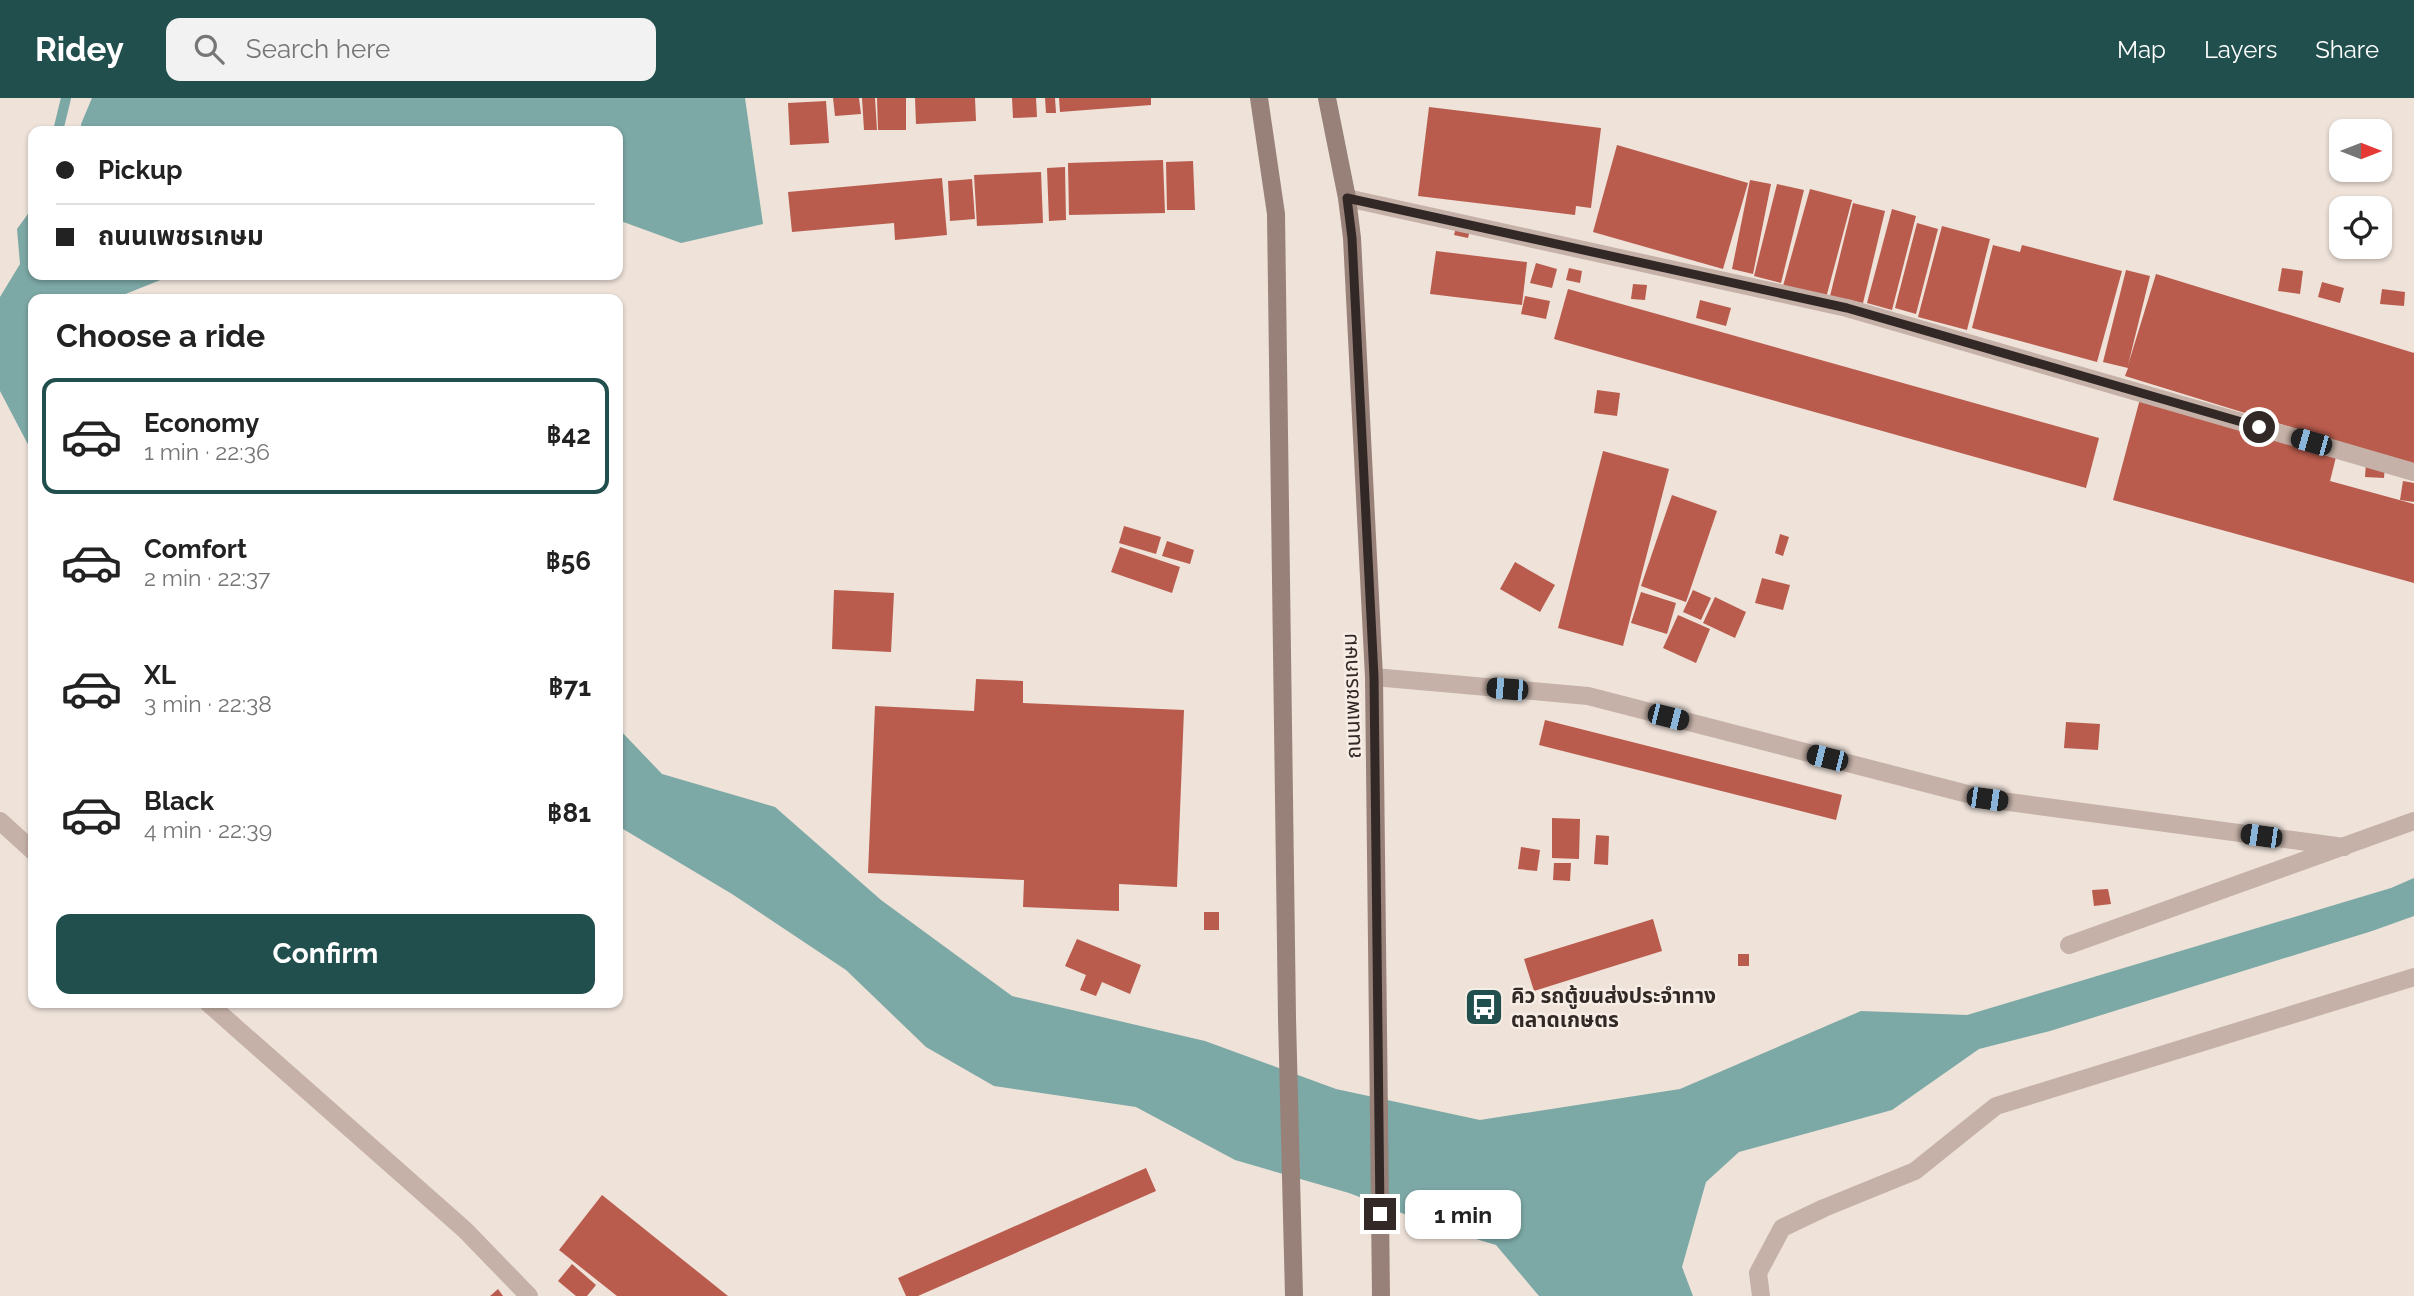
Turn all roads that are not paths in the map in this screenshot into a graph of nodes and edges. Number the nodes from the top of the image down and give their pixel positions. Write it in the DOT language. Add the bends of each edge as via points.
graph roads {
  1 [pos="1259,98"];
  2 [pos="1327,98"];
  3 [pos="1347,198"];
  4 [pos="2414,472"];
  5 [pos="1374,677"];
  6 [pos="0,821"];
  7 [pos="2414,821"];
  8 [pos="28,846"];
  9 [pos="2344,847"];
  10 [pos="2069,945"];
  11 [pos="2414,977"];
  12 [pos="214,1008"];
  13 [pos="529,1296"];
  14 [pos="1294,1296"];
  15 [pos="1381,1296"];
  16 [pos="1762,1296"];
  1 -- 14 [label="main road" via="1276,214"];
  2 -- 3 [label="main road, ถนนเพชรเกษม"];
  3 -- 4 [label="street" via="1847,308"];
  3 -- 5 [label="main road, ถนนเพชรเกษม"];
  5 -- 9 [label="street" via="1588,696 1987,799"];
  5 -- 15 [label="main road, ถนนเพชรเกษม"];
  6 -- 8 [label="street"];
  7 -- 9 [label="street"];
  9 -- 10 [label="street"];
  11 -- 16 [label="street" via="1996,1106 1915,1171 1782,1228 1758,1273"];
  12 -- 13 [label="street" via="465,1230"];
}
